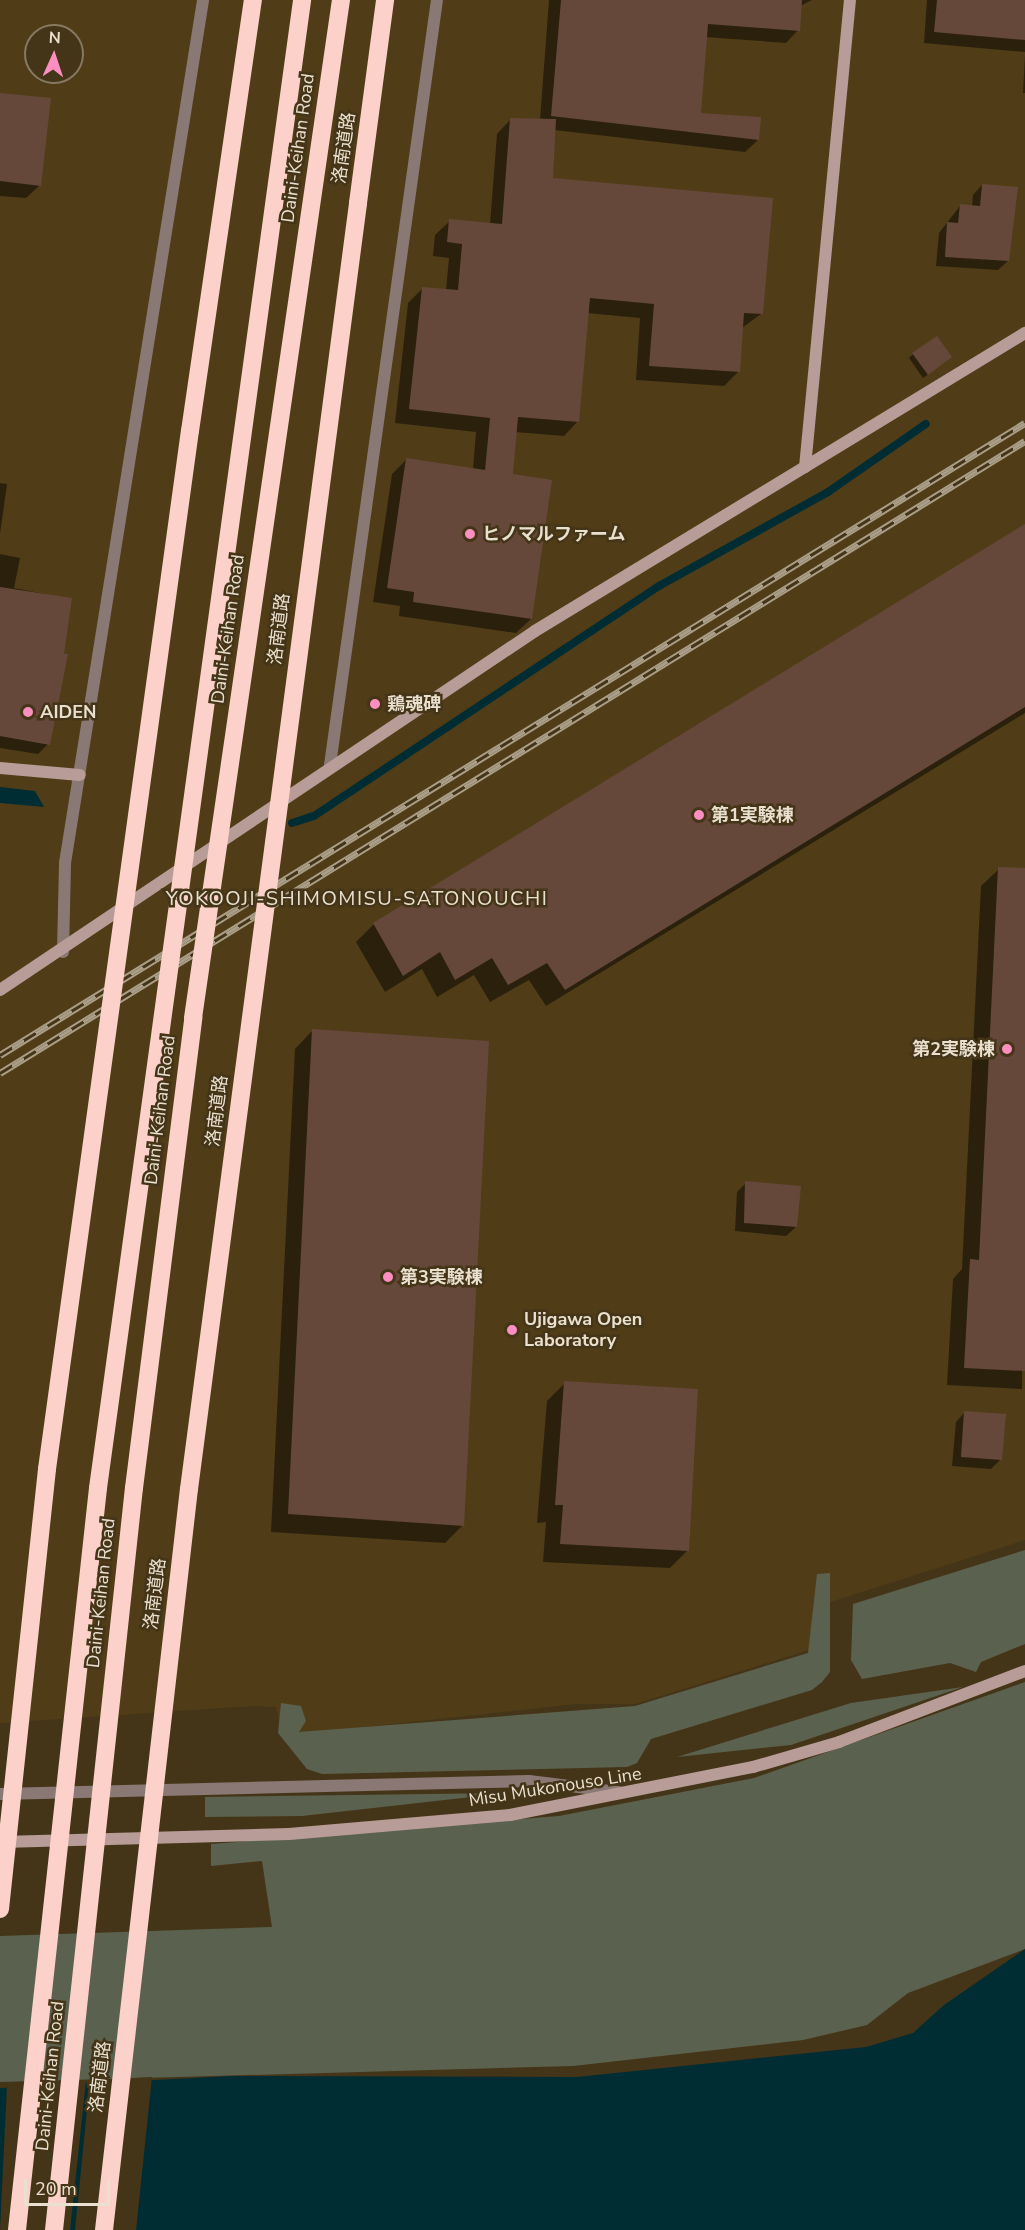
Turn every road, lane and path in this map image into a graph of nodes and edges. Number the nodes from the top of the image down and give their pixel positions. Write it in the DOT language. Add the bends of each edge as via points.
graph roads {
  1 [pos="204,0"];
  2 [pos="253,0"];
  3 [pos="302,0"];
  4 [pos="341,0"];
  5 [pos="385,0"];
  6 [pos="437,0"];
  7 [pos="850,0"];
  8 [pos="1025,333"];
  9 [pos="805,466"];
  10 [pos="330,765"];
  11 [pos="0,768"];
  12 [pos="80,776"];
  13 [pos="63,952"];
  14 [pos="0,990"];
  15 [pos="1025,1671"];
  16 [pos="0,1794"];
  17 [pos="632,1794"];
  18 [pos="0,1842"];
  19 [pos="0,1909"];
  20 [pos="16,2230"];
  21 [pos="54,2230"];
  22 [pos="104,2230"];
  1 -- 12 [label="street"];
  2 -- 19 [label="highway, bridge" via="49,1457"];
  3 -- 20 [label="highway, Daini-Keihan Road, bridge" via="100,1476"];
  4 -- 21 [label="highway, Daini-Keihan Road, bridge" via="193,1018 134,1488"];
  5 -- 22 [label="highway, 洛南道路, bridge" via="189,1489"];
  6 -- 10 [label="street"];
  7 -- 9 [label="street"];
  8 -- 9 [label="street"];
  9 -- 10 [label="street" via="535,631"];
  10 -- 13 [label="street"];
  11 -- 12 [label="street"];
  12 -- 13 [label="street" via="65,863"];
  13 -- 14 [label="street"];
  15 -- 17 [label="street, Misu Mukonouso Line" via="839,1742"];
  16 -- 17 [label="street" via="530,1781"];
  17 -- 18 [label="street, Misu Mukonouso Line" via="510,1815 289,1834"];
}
